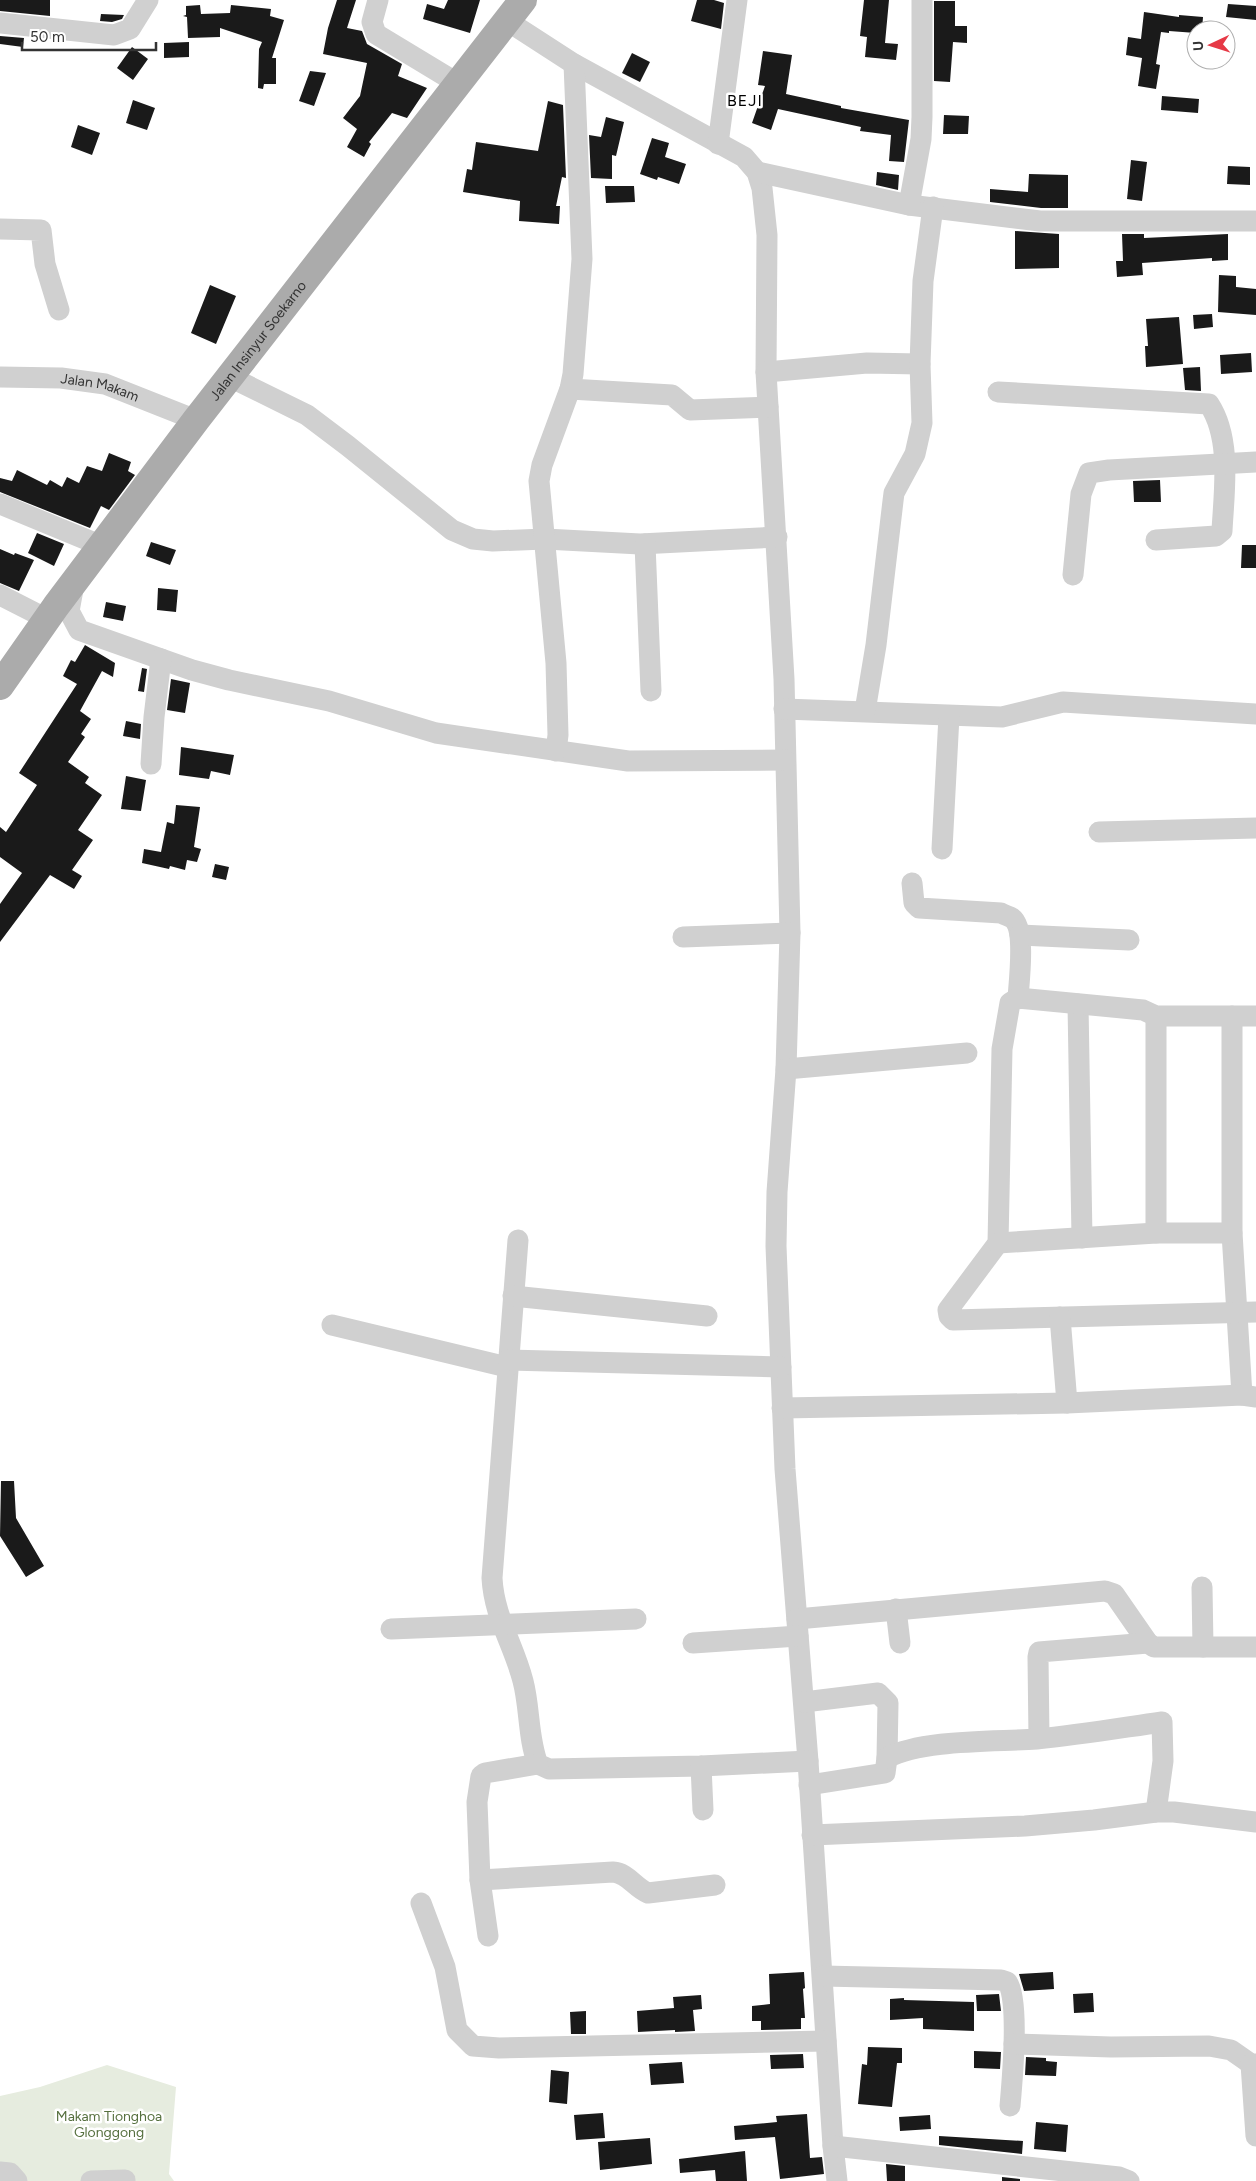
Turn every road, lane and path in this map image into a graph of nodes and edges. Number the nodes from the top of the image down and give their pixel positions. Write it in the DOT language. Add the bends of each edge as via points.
graph roads {
  1 [pos="148,0"];
  2 [pos="378,0"];
  3 [pos="738,0"];
  4 [pos="922,0"];
  5 [pos="514,10"];
  6 [pos="0,23"];
  7 [pos="574,64"];
  8 [pos="457,83"];
  9 [pos="718,144"];
  10 [pos="757,172"];
  11 [pos="910,204"];
  12 [pos="932,207"];
  13 [pos="1256,221"];
  14 [pos="0,229"];
  15 [pos="59,310"];
  16 [pos="920,364"];
  17 [pos="766,372"];
  18 [pos="0,377"];
  19 [pos="230,377"];
  20 [pos="570,389"];
  21 [pos="998,392"];
  22 [pos="768,407"];
  23 [pos="196,420"];
  24 [pos="1256,462"];
  25 [pos="1224,464"];
  26 [pos="0,504"];
  27 [pos="777,537"];
  28 [pos="545,539"];
  29 [pos="1156,540"];
  30 [pos="645,544"];
  31 [pos="102,546"];
  32 [pos="1073,574"];
  33 [pos="74,582"];
  34 [pos="0,595"];
  35 [pos="47,619"];
  36 [pos="161,659"];
  37 [pos="0,686"];
  38 [pos="651,691"];
  39 [pos="784,709"];
  40 [pos="865,711"];
  41 [pos="1256,714"];
  42 [pos="948,716"];
  43 [pos="556,751"];
  44 [pos="785,760"];
  45 [pos="151,764"];
  46 [pos="1256,828"];
  47 [pos="1099,832"];
  48 [pos="942,849"];
  49 [pos="912,883"];
  50 [pos="790,933"];
  51 [pos="1020,935"];
  52 [pos="683,937"];
  53 [pos="1129,940"];
  54 [pos="1018,998"];
  55 [pos="1078,1004"];
  56 [pos="1156,1016"];
  57 [pos="1232,1016"];
  58 [pos="1256,1016"];
  59 [pos="967,1053"];
  60 [pos="786,1069"];
  61 [pos="1156,1233"];
  62 [pos="1232,1233"];
  63 [pos="1082,1238"];
  64 [pos="518,1240"];
  65 [pos="998,1243"];
  66 [pos="513,1296"];
  67 [pos="1247,1313"];
  68 [pos="707,1316"];
  69 [pos="1060,1317"];
  70 [pos="332,1325"];
  71 [pos="508,1363"];
  72 [pos="782,1367"];
  73 [pos="1249,1396"];
  74 [pos="1067,1403"];
  75 [pos="782,1408"];
  76 [pos="1202,1588"];
  77 [pos="896,1609"];
  78 [pos="636,1619"];
  79 [pos="501,1624"];
  80 [pos="797,1627"];
  81 [pos="391,1629"];
  82 [pos="693,1643"];
  83 [pos="900,1643"];
  84 [pos="1148,1643"];
  85 [pos="1256,1646"];
  86 [pos="1203,1647"];
  87 [pos="804,1702"];
  88 [pos="1039,1738"];
  89 [pos="887,1758"];
  90 [pos="808,1761"];
  91 [pos="538,1764"];
  92 [pos="701,1766"];
  93 [pos="809,1785"];
  94 [pos="703,1810"];
  95 [pos="1156,1812"];
  96 [pos="1256,1822"];
  97 [pos="812,1835"];
  98 [pos="480,1880"];
  99 [pos="715,1885"];
  100 [pos="421,1903"];
  101 [pos="488,1936"];
  102 [pos="823,1976"];
  103 [pos="826,2041"];
  104 [pos="1014,2044"];
  105 [pos="1253,2064"];
  106 [pos="1010,2106"];
  107 [pos="1256,2136"];
  108 [pos="833,2146"];
  109 [pos="0,2172"];
  110 [pos="125,2180"];
  111 [pos="17,2181"];
  112 [pos="91,2181"];
  113 [pos="837,2181"];
  114 [pos="1129,2181"];
  1 -- 6 [label="street" via="130,29 114,36"];
  2 -- 8 [label="street" via="372,22 376,34"];
  3 -- 9 [label="street"];
  4 -- 11 [label="street" via="921,139"];
  5 -- 7 [label="street"];
  5 -- 8 [label="main road, Jalan Insinyur Soekarno"];
  7 -- 9 [label="street"];
  7 -- 20 [label="street" via="582,259"];
  8 -- 19 [label="main road, Jalan Insinyur Soekarno"];
  9 -- 10 [label="street" via="744,157"];
  10 -- 11 [label="street"];
  10 -- 17 [label="street" via="767,235"];
  11 -- 12 [label="street"];
  12 -- 13 [label="street" via="1040,221"];
  12 -- 16 [label="street" via="923,281"];
  14 -- 15 [label="street" via="42,230 45,264"];
  16 -- 17 [label="street" via="867,363"];
  16 -- 40 [label="street" via="922,423 915,454 894,493"];
  17 -- 22 [label="street"];
  18 -- 23 [label="street, Jalan Makam" via="61,378 106,384"];
  19 -- 23 [label="main road, Jalan Insinyur Soekarno"];
  19 -- 28 [label="street" via="307,415 452,530 473,539 493,541"];
  20 -- 22 [label="street" via="672,395 694,410"];
  20 -- 28 [label="street" via="540,473"];
  21 -- 25 [label="street" via="1209,404 1220,424"];
  22 -- 27 [label="street"];
  23 -- 31 [label="main road, Jalan Insinyur Soekarno"];
  24 -- 25 [label="street"];
  25 -- 29 [label="street" via="1222,531 1216,536"];
  25 -- 32 [label="street" via="1089,473 1081,494"];
  26 -- 31 [label="street"];
  27 -- 30 [label="street"];
  27 -- 39 [label="street"];
  28 -- 30 [label="street"];
  28 -- 43 [label="street" via="556,663"];
  30 -- 38 [label="street"];
  31 -- 33 [label="main road, Jalan Insinyur Soekarno"];
  33 -- 35 [label="main road, Jalan Insinyur Soekarno"];
  33 -- 36 [label="street" via="69,611 79,630"];
  34 -- 35 [label="street"];
  35 -- 37 [label="main road, Jalan Insinyur Soekarno"];
  36 -- 43 [label="street" via="229,680 329,701 436,733"];
  36 -- 45 [label="street"];
  39 -- 40 [label="street"];
  39 -- 44 [label="street"];
  40 -- 42 [label="street"];
  41 -- 42 [label="street" via="1063,702 1002,717"];
  42 -- 48 [label="street"];
  43 -- 44 [label="street" via="628,761"];
  44 -- 50 [label="street"];
  46 -- 47 [label="street"];
  49 -- 51 [label="street" via="916,906 1001,913 1012,918"];
  50 -- 52 [label="street"];
  50 -- 60 [label="street"];
  51 -- 53 [label="street"];
  51 -- 54 [label="street"];
  54 -- 55 [label="street"];
  54 -- 65 [label="street" via="1010,1003 1002,1049"];
  55 -- 56 [label="street" via="1143,1010"];
  55 -- 63 [label="street"];
  56 -- 57 [label="street"];
  56 -- 61 [label="street"];
  57 -- 58 [label="street"];
  57 -- 62 [label="street"];
  59 -- 60 [label="street"];
  60 -- 72 [label="street" via="776,1228"];
  61 -- 62 [label="street"];
  61 -- 63 [label="street"];
  62 -- 67 [label="street"];
  63 -- 65 [label="street"];
  64 -- 66 [label="street"];
  65 -- 69 [label="street" via="950,1304 948,1316 953,1320"];
  66 -- 68 [label="street"];
  66 -- 71 [label="street"];
  67 -- 69 [label="street"];
  67 -- 73 [label="street"];
  69 -- 74 [label="street"];
  70 -- 71 [label="street"];
  71 -- 72 [label="street"];
  71 -- 79 [label="street" via="492,1578"];
  72 -- 75 [label="street"];
  73 -- 74 [label="street"];
  74 -- 75 [label="street"];
  75 -- 80 [label="street"];
  76 -- 86 [label="street"];
  77 -- 80 [label="street"];
  77 -- 83 [label="street"];
  77 -- 84 [label="street" via="1105,1591 1114,1594"];
  78 -- 79 [label="street"];
  79 -- 81 [label="street"];
  79 -- 91 [label="street" via="524,1682"];
  80 -- 82 [label="street"];
  80 -- 87 [label="street"];
  84 -- 86 [label="street" via="1161,1648"];
  84 -- 88 [label="street" via="1040,1652"];
  85 -- 86 [label="street"];
  87 -- 89 [label="street" via="881,1694 888,1703"];
  87 -- 90 [label="street"];
  88 -- 89 [label="street" via="945,1744 895,1753"];
  88 -- 95 [label="street" via="1162,1722 1163,1761"];
  89 -- 93 [label="street" via="885,1773"];
  90 -- 92 [label="street"];
  90 -- 93 [label="street"];
  91 -- 92 [label="street" via="549,1769"];
  91 -- 98 [label="street" via="481,1776 477,1802"];
  92 -- 94 [label="street"];
  93 -- 97 [label="street"];
  95 -- 96 [label="street"];
  95 -- 97 [label="street" via="1025,1826"];
  97 -- 102 [label="street"];
  98 -- 99 [label="street" via="613,1872 626,1876 648,1893"];
  98 -- 101 [label="street"];
  100 -- 103 [label="street" via="445,1967 454,2025 473,2046"];
  102 -- 103 [label="street"];
  102 -- 104 [label="street" via="1007,1982 1012,1991"];
  103 -- 108 [label="street"];
  104 -- 105 [label="street" via="1209,2046 1231,2050"];
  104 -- 106 [label="street"];
  105 -- 107 [label="street"];
  108 -- 113 [label="street"];
  108 -- 114 [label="street" via="1119,2177"];
  109 -- 111 [label="street" via="10,2173"];
  110 -- 112 [label="street"];
}
